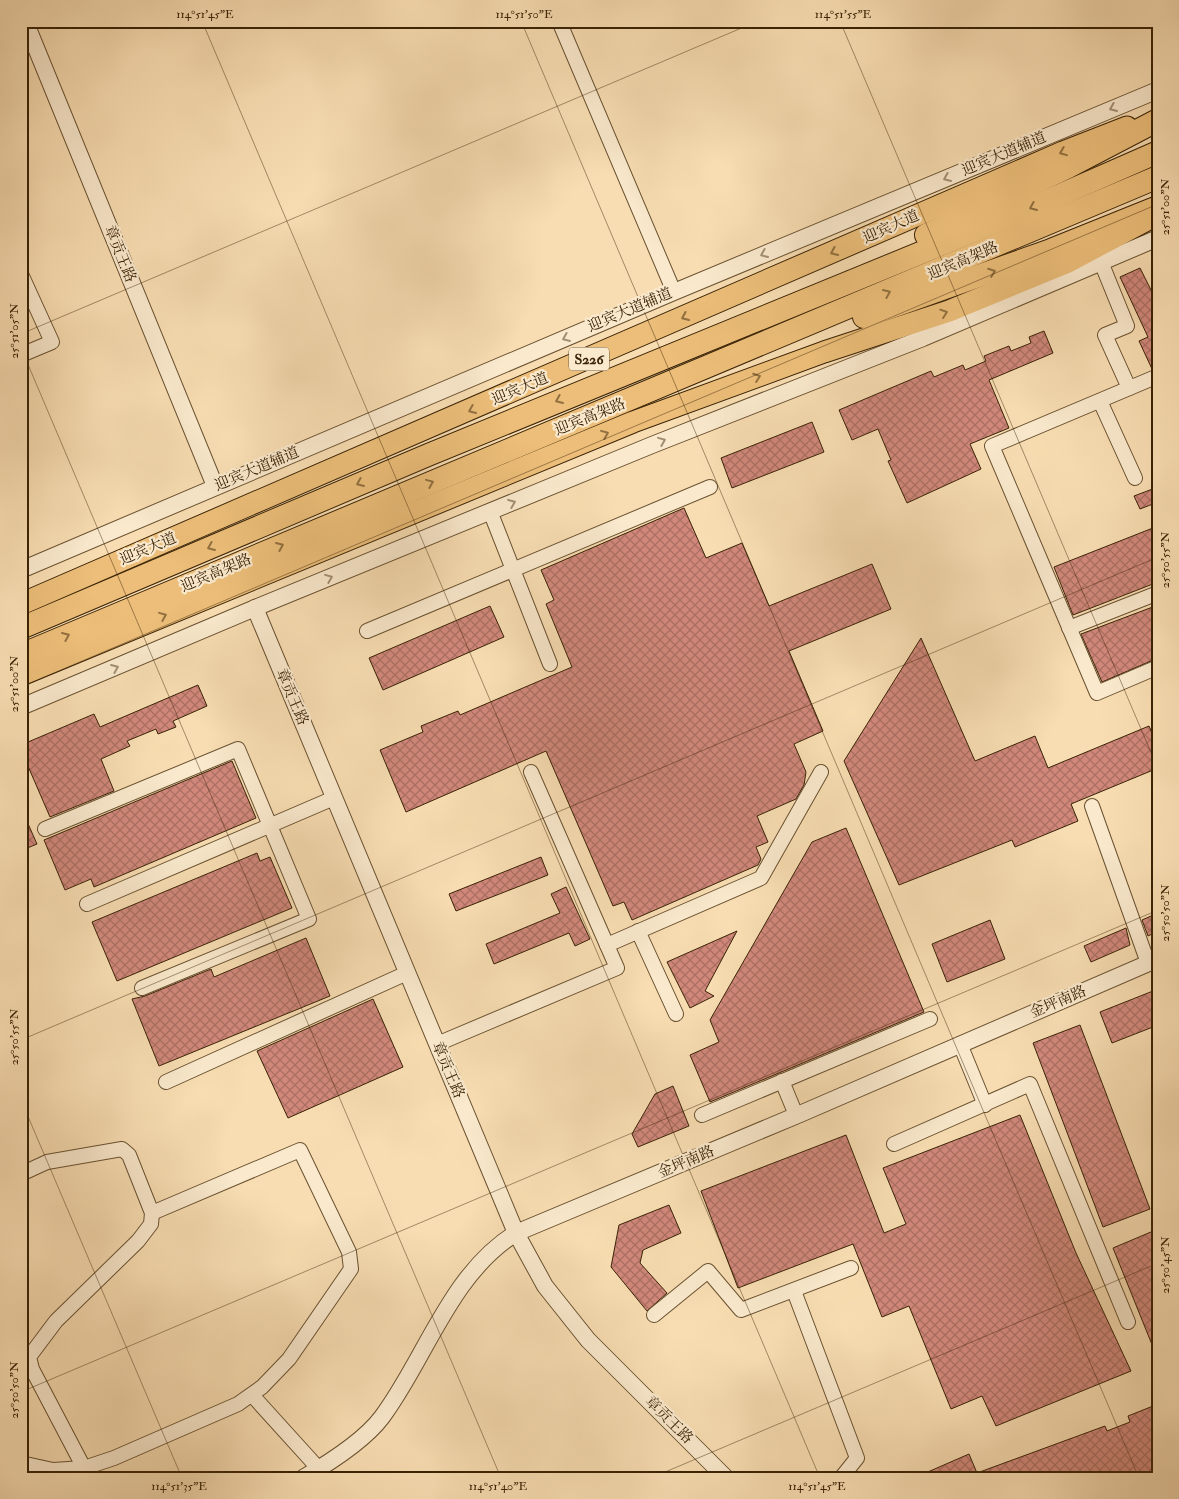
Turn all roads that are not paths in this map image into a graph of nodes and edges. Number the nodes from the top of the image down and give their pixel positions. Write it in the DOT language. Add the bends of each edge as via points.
graph roads {
  1 [pos="24,21"];
  2 [pos="560,21"];
  3 [pos="1158,90"];
  4 [pos="1158,116"];
  5 [pos="1158,120"];
  6 [pos="1158,152"];
  7 [pos="1158,177"];
  8 [pos="1158,207"];
  9 [pos="1158,214"];
  10 [pos="1158,238"];
  11 [pos="1101,262"];
  12 [pos="21,274"];
  13 [pos="674,292"];
  14 [pos="21,355"];
  15 [pos="620,375"];
  16 [pos="1158,376"];
  17 [pos="1129,388"];
  18 [pos="633,400"];
  19 [pos="1100,401"];
  20 [pos="1135,478"];
  21 [pos="215,486"];
  22 [pos="710,487"];
  23 [pos="490,512"];
  24 [pos="21,570"];
  25 [pos="513,570"];
  26 [pos="1158,593"];
  27 [pos="21,604"];
  28 [pos="254,608"];
  29 [pos="21,628"];
  30 [pos="1069,628"];
  31 [pos="367,631"];
  32 [pos="21,655"];
  33 [pos="550,664"];
  34 [pos="1158,667"];
  35 [pos="21,674"];
  36 [pos="21,707"];
  37 [pos="531,772"];
  38 [pos="821,772"];
  39 [pos="334,798"];
  40 [pos="1092,806"];
  41 [pos="270,826"];
  42 [pos="45,829"];
  43 [pos="87,904"];
  44 [pos="638,931"];
  45 [pos="607,945"];
  46 [pos="1153,961"];
  47 [pos="408,973"];
  48 [pos="142,988"];
  49 [pos="676,1014"];
  50 [pos="930,1019"];
  51 [pos="437,1044"];
  52 [pos="960,1044"];
  53 [pos="782,1081"];
  54 [pos="166,1082"];
  55 [pos="985,1105"];
  56 [pos="702,1115"];
  57 [pos="796,1115"];
  58 [pos="894,1144"];
  59 [pos="21,1174"];
  60 [pos="152,1213"];
  61 [pos="516,1233"];
  62 [pos="851,1268"];
  63 [pos="794,1291"];
  64 [pos="654,1315"];
  65 [pos="1128,1322"];
  66 [pos="252,1395"];
  67 [pos="21,1463"];
  68 [pos="84,1468"];
  69 [pos="319,1469"];
  70 [pos="303,1478"];
  71 [pos="726,1478"];
  72 [pos="841,1478"];
  1 -- 21 [label="street, 章贡王路"];
  2 -- 13 [label="street"];
  3 -- 13 [label="street, 迎宾大道辅道, one-way"];
  4 -- 27 [label="main road, 迎宾大道 / S226, one-way" via="1063,152"];
  5 -- 15 [label="highway" via="941,228 773,302"];
  6 -- 15 [label="highway, 迎宾高架路, one-way" via="1035,206"];
  18 -- 7 [label="highway, 迎宾高架路, one-way"];
  18 -- 8 [label="highway, one-way" via="1051,250"];
  35 -- 9 [label="main road, one-way" via="634,422 824,352 949,311 1068,262"];
  10 -- 11 [label="street"];
  11 -- 17 [label="street" via="1127,326 1105,335"];
  23 -- 11 [label="street, one-way" via="922,338"];
  12 -- 14 [label="street" via="52,342"];
  13 -- 21 [label="street, 迎宾大道辅道, one-way"];
  15 -- 29 [label="highway, 迎宾高架路, one-way"];
  16 -- 17 [label="street"];
  17 -- 19 [label="street"];
  32 -- 18 [label="highway, 迎宾高架路, one-way"];
  19 -- 20 [label="street"];
  19 -- 30 [label="street" via="992,446"];
  21 -- 24 [label="street, 迎宾大道辅道"];
  22 -- 25 [label="street"];
  23 -- 25 [label="street"];
  28 -- 23 [label="street, one-way"];
  25 -- 31 [label="street"];
  25 -- 33 [label="street"];
  26 -- 30 [label="street"];
  36 -- 28 [label="street, one-way"];
  28 -- 39 [label="street, 章贡王路"];
  30 -- 34 [label="street" via="1096,693"];
  37 -- 45 [label="street"];
  38 -- 44 [label="street" via="761,878"];
  39 -- 41 [label="street"];
  39 -- 47 [label="street, 章贡王路"];
  40 -- 46 [label="street"];
  41 -- 42 [label="street" via="238,749"];
  41 -- 43 [label="street"];
  41 -- 48 [label="street" via="309,919"];
  44 -- 45 [label="street"];
  44 -- 49 [label="street"];
  45 -- 51 [label="street" via="617,968"];
  46 -- 52 [label="street, 金坪南路"];
  47 -- 51 [label="street, 章贡王路"];
  47 -- 54 [label="street"];
  50 -- 53 [label="street"];
  51 -- 61 [label="street, 章贡王路"];
  52 -- 55 [label="street"];
  52 -- 57 [label="street, 金坪南路"];
  53 -- 56 [label="street"];
  53 -- 57 [label="street"];
  55 -- 58 [label="street"];
  55 -- 65 [label="street" via="1030,1084"];
  57 -- 61 [label="street, 金坪南路"];
  59 -- 60 [label="street" via="47,1162 122,1149 129,1155"];
  60 -- 66 [label="street" via="300,1150 349,1252 351,1269 289,1359"];
  60 -- 68 [label="street" via="151,1224 138,1241 56,1321 29,1357 32,1369"];
  61 -- 69 [label="street, 金坪南路" via="501,1242 469,1276 381,1418 336,1460"];
  61 -- 71 [label="street, 章贡王路" via="545,1286 588,1340"];
  62 -- 63 [label="street"];
  63 -- 64 [label="street" via="741,1310 708,1271"];
  63 -- 72 [label="street" via="857,1458"];
  66 -- 68 [label="street" via="114,1458"];
  66 -- 69 [label="street"];
  67 -- 68 [label="street" via="53,1470"];
  69 -- 70 [label="street, 金坪南路"];
}
